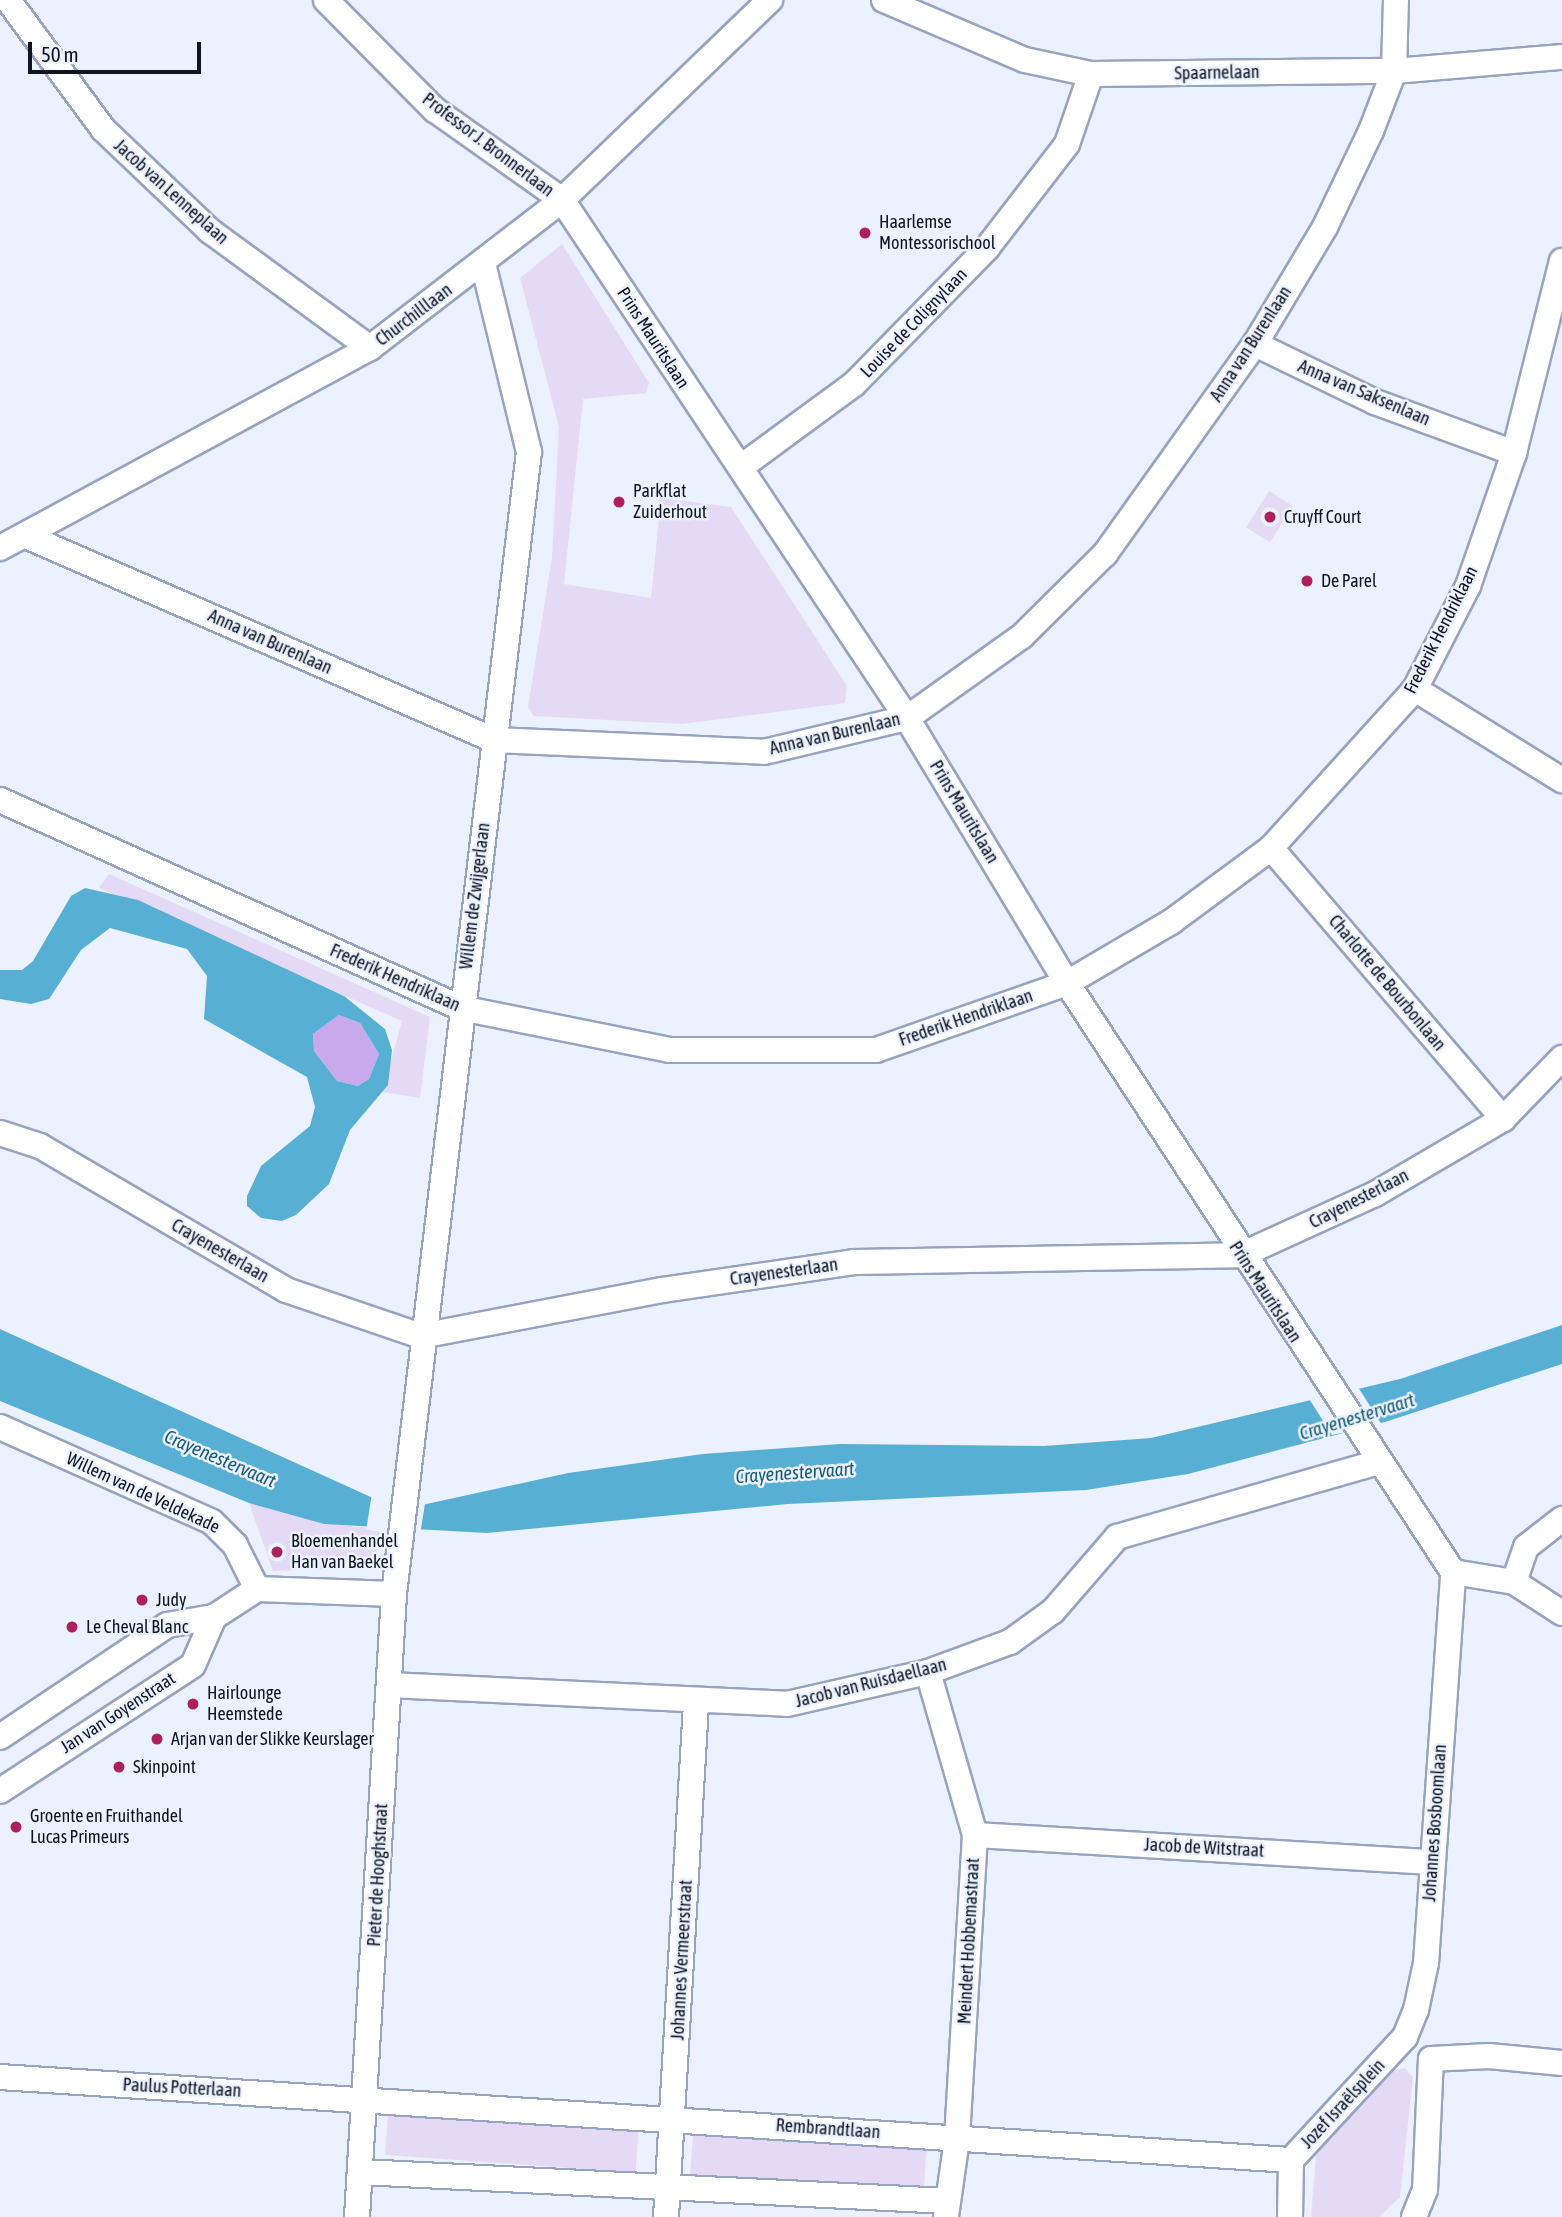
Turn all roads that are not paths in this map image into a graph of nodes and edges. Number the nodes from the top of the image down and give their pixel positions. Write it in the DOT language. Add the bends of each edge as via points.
graph roads {
  1 [pos="8,0"];
  2 [pos="326,0"];
  3 [pos="770,0"];
  4 [pos="884,0"];
  5 [pos="1396,0"];
  6 [pos="1562,57"];
  7 [pos="1394,71"];
  8 [pos="1091,74"];
  9 [pos="562,200"];
  10 [pos="1562,261"];
  11 [pos="483,263"];
  12 [pos="1255,344"];
  13 [pos="370,348"];
  14 [pos="1514,453"];
  15 [pos="741,467"];
  16 [pos="26,536"];
  17 [pos="0,548"];
  18 [pos="1415,690"];
  19 [pos="907,718"];
  20 [pos="494,740"];
  21 [pos="1562,780"];
  22 [pos="0,800"];
  23 [pos="1271,848"];
  24 [pos="1067,983"];
  25 [pos="461,1008"];
  26 [pos="1562,1058"];
  27 [pos="1503,1119"];
  28 [pos="0,1133"];
  29 [pos="1241,1255"];
  30 [pos="421,1336"];
  31 [pos="0,1427"];
  32 [pos="1379,1462"];
  33 [pos="1562,1519"];
  34 [pos="402,1534"];
  35 [pos="1453,1572"];
  36 [pos="1514,1582"];
  37 [pos="257,1589"];
  38 [pos="394,1594"];
  39 [pos="1562,1614"];
  40 [pos="214,1617"];
  41 [pos="928,1672"];
  42 [pos="389,1685"];
  43 [pos="696,1704"];
  44 [pos="0,1737"];
  45 [pos="0,1791"];
  46 [pos="975,1835"];
  47 [pos="1432,1862"];
  48 [pos="1405,2037"];
  49 [pos="1431,2059"];
  50 [pos="1562,2063"];
  51 [pos="0,2077"];
  52 [pos="364,2099"];
  53 [pos="673,2118"];
  54 [pos="957,2139"];
  55 [pos="1291,2160"];
  56 [pos="361,2172"];
  57 [pos="668,2187"];
  58 [pos="947,2209"];
  59 [pos="357,2217"];
  60 [pos="666,2217"];
  61 [pos="1290,2217"];
  62 [pos="1414,2217"];
  1 -- 13 [label="street, Jacob van Lenneplaan" via="103,129 210,231"];
  2 -- 9 [label="street, Professor J. Bronnerlaan" via="435,110"];
  3 -- 9 [label="street, Churchilllaan"];
  4 -- 8 [label="street, Spaarnelaan" via="1025,60"];
  5 -- 7 [label="street"];
  6 -- 7 [label="street, Spaarnelaan"];
  7 -- 8 [label="street, Spaarnelaan"];
  7 -- 12 [label="street, Anna van Burenlaan" via="1325,227"];
  8 -- 15 [label="street, Louise de Colignylaan" via="1067,144 987,248 854,384"];
  9 -- 11 [label="street, Churchilllaan"];
  9 -- 15 [label="street, Prins Mauritslaan"];
  10 -- 14 [label="street, Frederik Hendriklaan"];
  11 -- 13 [label="street, Churchilllaan"];
  11 -- 20 [label="street, Willem de Zwijgerlaan" via="530,452"];
  12 -- 14 [label="street, Anna van Saksenlaan" via="1375,402"];
  12 -- 19 [label="street, Anna van Burenlaan" via="1105,554 1022,636"];
  13 -- 16 [label="street, Churchilllaan"];
  14 -- 18 [label="street, Frederik Hendriklaan" via="1468,586"];
  15 -- 19 [label="street, Prins Mauritslaan"];
  16 -- 17 [label="street, Churchilllaan"];
  16 -- 20 [label="street, Anna van Burenlaan"];
  18 -- 21 [label="street"];
  18 -- 23 [label="street, Frederik Hendriklaan"];
  19 -- 20 [label="street, Anna van Burenlaan" via="764,752"];
  19 -- 24 [label="street, Prins Mauritslaan"];
  20 -- 25 [label="street, Willem de Zwijgerlaan"];
  22 -- 25 [label="street, Frederik Hendriklaan"];
  23 -- 24 [label="street, Frederik Hendriklaan" via="1171,922"];
  23 -- 27 [label="street, Charlotte de Bourbonlaan"];
  24 -- 25 [label="street, Frederik Hendriklaan" via="876,1050 670,1050"];
  24 -- 29 [label="street, Prins Mauritslaan"];
  25 -- 30 [label="street, Willem de Zwijgerlaan"];
  26 -- 27 [label="street, Crayenesterlaan"];
  27 -- 29 [label="street, Crayenesterlaan" via="1375,1194"];
  28 -- 30 [label="street, Crayenesterlaan" via="40,1146 286,1290"];
  29 -- 30 [label="street, Crayenesterlaan" via="854,1262 663,1290"];
  29 -- 32 [label="street, Prins Mauritslaan"];
  30 -- 34 [label="street, Willem de Zwijgerlaan"];
  31 -- 37 [label="street, Willem van de Veldekade" via="212,1522 235,1545"];
  32 -- 35 [label="street, Prins Mauritslaan"];
  32 -- 41 [label="street, Jacob van Ruisdaellaan" via="1117,1537 1053,1611 1010,1642"];
  33 -- 36 [label="street" via="1526,1547"];
  34 -- 38 [label="street, Pieter de Hooghstraat"];
  35 -- 36 [label="street"];
  35 -- 47 [label="street, Johannes Bosboomlaan"];
  36 -- 39 [label="street"];
  37 -- 38 [label="street"];
  37 -- 40 [label="street"];
  38 -- 42 [label="street, Pieter de Hooghstraat"];
  40 -- 44 [label="street" via="167,1625"];
  40 -- 45 [label="street, Jan van Goyenstraat" via="193,1665"];
  41 -- 43 [label="street, Jacob van Ruisdaellaan" via="787,1704"];
  41 -- 46 [label="street, Meindert Hobbemastraat"];
  42 -- 43 [label="street, Jacob van Ruisdaellaan"];
  42 -- 52 [label="street, Pieter de Hooghstraat"];
  43 -- 53 [label="street, Johannes Vermeerstraat"];
  46 -- 47 [label="street, Jacob de Witstraat"];
  46 -- 54 [label="street, Meindert Hobbemastraat"];
  47 -- 48 [label="street, Johannes Bosboomlaan" via="1426,1963"];
  48 -- 49 [label="street"];
  48 -- 55 [label="street, Jozef Israëlsplein"];
  49 -- 50 [label="street" via="1489,2056"];
  49 -- 62 [label="street" via="1425,2190"];
  51 -- 52 [label="street, Paulus Potterlaan"];
  52 -- 53 [label="street, Rembrandtlaan"];
  52 -- 56 [label="street, Pieter de Hooghstraat"];
  53 -- 54 [label="street, Rembrandtlaan"];
  53 -- 57 [label="street, Johannes Vermeerstraat"];
  54 -- 55 [label="street, Rembrandtlaan"];
  54 -- 58 [label="street, Meindert Hobbemastraat"];
  55 -- 61 [label="street, Jozef Israëlsplein"];
  56 -- 57 [label="street"];
  56 -- 59 [label="street, Pieter de Hooghstraat"];
  57 -- 58 [label="street"];
  57 -- 60 [label="street, Johannes Vermeerstraat"];
}
